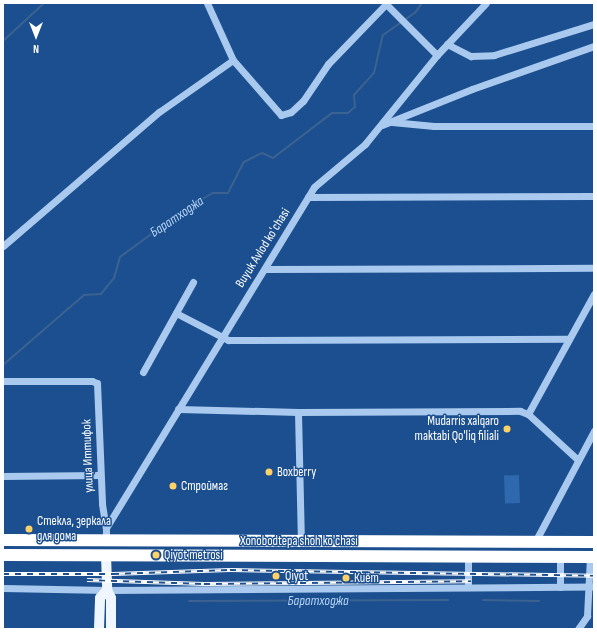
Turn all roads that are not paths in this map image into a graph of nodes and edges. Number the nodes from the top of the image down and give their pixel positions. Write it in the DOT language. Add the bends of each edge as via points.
graph roads {
  1 [pos="207,3"];
  2 [pos="486,3"];
  3 [pos="387,4"];
  4 [pos="594,24"];
  5 [pos="447,44"];
  6 [pos="594,46"];
  7 [pos="436,55"];
  8 [pos="233,60"];
  9 [pos="392,122"];
  10 [pos="382,125"];
  11 [pos="594,126"];
  12 [pos="594,196"];
  13 [pos="308,197"];
  14 [pos="3,246"];
  15 [pos="594,268"];
  16 [pos="265,269"];
  17 [pos="193,282"];
  18 [pos="594,294"];
  19 [pos="176,313"];
  20 [pos="221,338"];
  21 [pos="569,339"];
  22 [pos="143,372"];
  23 [pos="3,381"];
  24 [pos="178,409"];
  25 [pos="298,412"];
  26 [pos="528,414"];
  27 [pos="594,431"];
  28 [pos="578,460"];
  29 [pos="100,475"];
  30 [pos="3,476"];
  31 [pos="106,534"];
  32 [pos="3,540"];
  33 [pos="301,540"];
  34 [pos="399,541"];
  35 [pos="536,542"];
  36 [pos="594,542"];
  37 [pos="3,555"];
  38 [pos="106,555"];
  39 [pos="399,556"];
  40 [pos="468,556"];
  41 [pos="592,556"];
  42 [pos="560,557"];
  43 [pos="560,587"];
  44 [pos="592,587"];
  45 [pos="3,588"];
  46 [pos="468,588"];
  47 [pos="107,590"];
  48 [pos="100,629"];
  49 [pos="111,629"];
  50 [pos="578,629"];
  1 -- 8 [label="street"];
  2 -- 5 [label="street, Buyuk Avlod koʻchasi"];
  3 -- 7 [label="street"];
  3 -- 8 [label="street" via="328,64 303,101 286,114 277,112"];
  4 -- 5 [label="street" via="494,55 471,56"];
  5 -- 7 [label="street, Buyuk Avlod koʻchasi"];
  6 -- 9 [label="street" via="472,89"];
  7 -- 10 [label="street, Buyuk Avlod koʻchasi"];
  8 -- 14 [label="street" via="160,112"];
  9 -- 10 [label="street"];
  9 -- 11 [label="street" via="434,126"];
  10 -- 13 [label="street, Buyuk Avlod koʻchasi" via="365,144 314,187"];
  12 -- 13 [label="street"];
  13 -- 16 [label="street, Buyuk Avlod koʻchasi"];
  15 -- 16 [label="street"];
  16 -- 20 [label="street, Buyuk Avlod koʻchasi"];
  17 -- 19 [label="street"];
  18 -- 21 [label="street"];
  19 -- 20 [label="street"];
  19 -- 22 [label="street"];
  20 -- 21 [label="street"];
  20 -- 24 [label="street, Buyuk Avlod koʻchasi"];
  21 -- 26 [label="street"];
  23 -- 29 [label="street, улица Иттифок" via="97,383"];
  24 -- 25 [label="street"];
  24 -- 31 [label="street, Buyuk Avlod koʻchasi"];
  25 -- 26 [label="street" via="520,411"];
  25 -- 33 [label="street"];
  26 -- 28 [label="street"];
  27 -- 28 [label="street"];
  28 -- 35 [label="street"];
  29 -- 30 [label="street"];
  29 -- 31 [label="street, улица Иттифок"];
  31 -- 32 [label="highway, Xonobodtepa shoh ko'chasi"];
  31 -- 33 [label="highway, Xonobodtepa shoh ko'chasi"];
  31 -- 38 [label="highway"];
  33 -- 34 [label="highway, Xonobodtepa shoh ko'chasi"];
  34 -- 35 [label="highway, Xonobodtepa shoh ko'chasi"];
  34 -- 39 [label="highway"];
  35 -- 36 [label="highway, Xonobodtepa shoh ko'chasi"];
  37 -- 38 [label="highway, Xonobodtepa shoh ko'chasi"];
  38 -- 39 [label="highway, Xonobodtepa shoh ko'chasi"];
  38 -- 47 [label="main road"];
  39 -- 40 [label="highway, Xonobodtepa shoh ko'chasi"];
  40 -- 42 [label="highway, Xonobodtepa shoh ko'chasi"];
  40 -- 46 [label="street"];
  41 -- 42 [label="highway, Xonobodtepa shoh ko'chasi"];
  41 -- 44 [label="street"];
  42 -- 43 [label="street"];
  43 -- 44 [label="street"];
  43 -- 46 [label="street"];
  44 -- 50 [label="street" via="587,616"];
  45 -- 47 [label="street"];
  46 -- 47 [label="street"];
  47 -- 48 [label="main road" via="100,598"];
  47 -- 49 [label="main road" via="111,598"];
}
